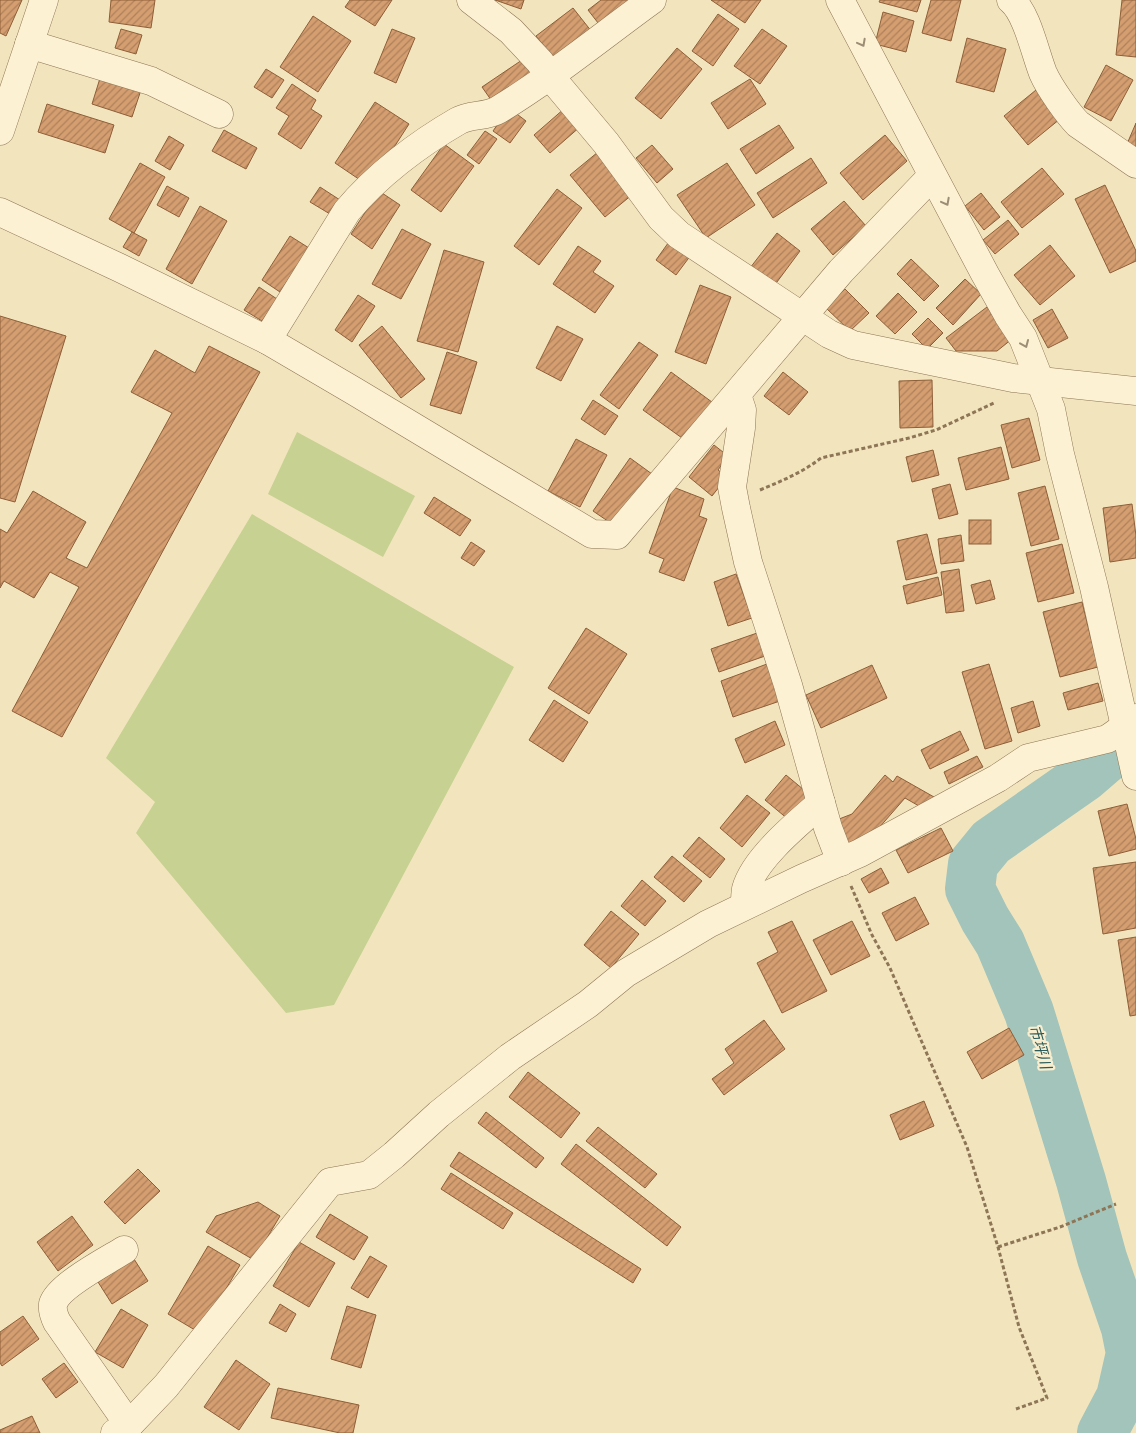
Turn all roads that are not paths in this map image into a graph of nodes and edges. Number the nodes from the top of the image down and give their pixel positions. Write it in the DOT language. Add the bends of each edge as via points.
graph roads {
  1 [pos="44,0"];
  2 [pos="471,0"];
  3 [pos="652,0"];
  4 [pos="840,0"];
  5 [pos="1011,0"];
  6 [pos="29,44"];
  7 [pos="549,75"];
  8 [pos="219,114"];
  9 [pos="0,131"];
  10 [pos="1136,164"];
  11 [pos="932,176"];
  12 [pos="0,212"];
  13 [pos="802,316"];
  14 [pos="267,340"];
  15 [pos="1026,379"];
  16 [pos="1136,391"];
  17 [pos="736,395"];
  18 [pos="1131,721"];
  19 [pos="1136,776"];
  20 [pos="821,803"];
  21 [pos="842,862"];
  22 [pos="745,905"];
  23 [pos="124,1250"];
  24 [pos="122,1429"];
  1 -- 6 [label="street"];
  2 -- 7 [label="street" via="511,31"];
  3 -- 7 [label="street"];
  4 -- 11 [label="street, one-way"];
  5 -- 10 [label="street" via="1022,12 1044,76 1071,117"];
  6 -- 8 [label="street" via="151,81"];
  6 -- 9 [label="street"];
  7 -- 13 [label="street" via="679,235"];
  7 -- 14 [label="street" via="496,111 460,120 382,175 359,196"];
  11 -- 13 [label="street"];
  11 -- 15 [label="street, one-way" via="1023,338"];
  12 -- 14 [label="street"];
  13 -- 15 [label="street" via="853,345"];
  13 -- 17 [label="street"];
  14 -- 17 [label="street" via="592,534 617,535"];
  15 -- 16 [label="street"];
  15 -- 18 [label="street" via="1051,409"];
  17 -- 20 [label="street" via="742,410 732,487 734,500 748,562 788,685"];
  18 -- 19 [label="street"];
  18 -- 21 [label="street" via="1107,739 1028,758 998,778"];
  20 -- 21 [label="street"];
  20 -- 22 [label="street" via="776,845 753,873 746,890"];
  21 -- 22 [label="street"];
  22 -- 24 [label="street" via="626,973 588,1004 510,1057 369,1175 330,1182 166,1386"];
  23 -- 24 [label="street" via="68,1285 59,1293 52,1311"];
}
